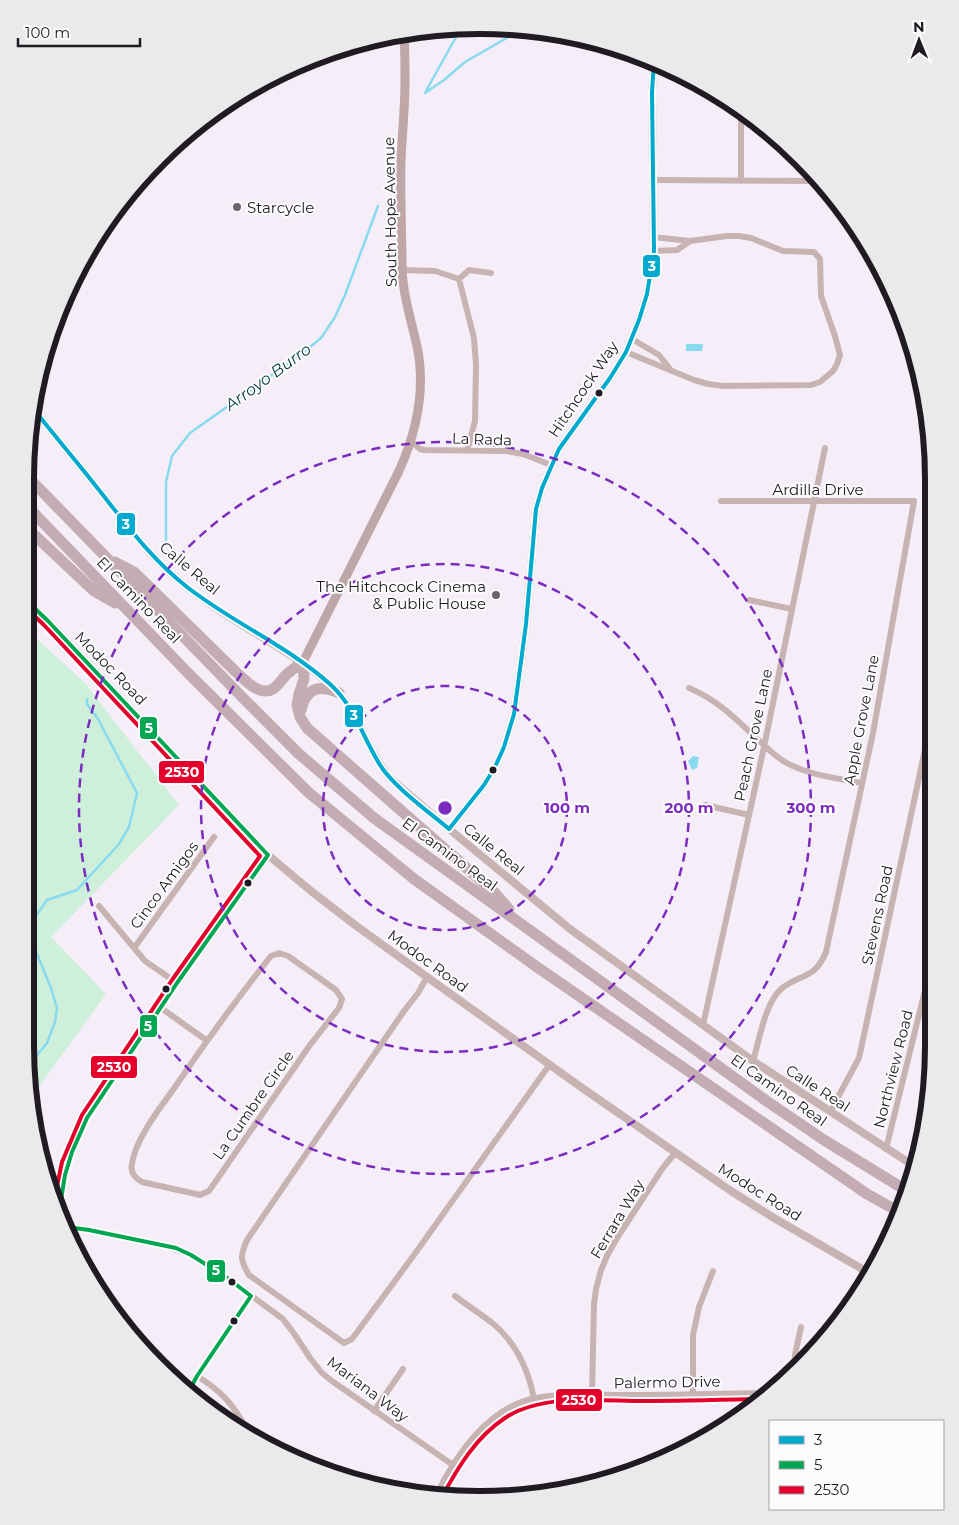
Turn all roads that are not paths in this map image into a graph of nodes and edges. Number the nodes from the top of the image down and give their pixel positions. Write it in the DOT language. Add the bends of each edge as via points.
graph roads {
  1 [pos="404,40"];
  2 [pos="653,70"];
  3 [pos="741,119"];
  4 [pos="653,180"];
  5 [pos="741,181"];
  6 [pos="810,181"];
  7 [pos="654,237"];
  8 [pos="690,242"];
  9 [pos="654,251"];
  10 [pos="402,270"];
  11 [pos="491,273"];
  12 [pos="459,279"];
  13 [pos="632,338"];
  14 [pos="626,352"];
  15 [pos="671,370"];
  16 [pos="39,416"];
  17 [pos="412,442"];
  18 [pos="825,448"];
  19 [pos="467,451"];
  20 [pos="551,464"];
  21 [pos="34,484"];
  22 [pos="721,501"];
  23 [pos="814,501"];
  24 [pos="914,502"];
  25 [pos="34,513"];
  26 [pos="34,535"];
  27 [pos="106,558"];
  28 [pos="749,600"];
  29 [pos="34,608"];
  30 [pos="792,609"];
  31 [pos="127,610"];
  32 [pos="303,662"];
  33 [pos="689,688"];
  34 [pos="339,693"];
  35 [pos="300,717"];
  36 [pos="764,747"];
  37 [pos="925,750"];
  38 [pos="862,783"];
  39 [pos="705,805"];
  40 [pos="749,815"];
  41 [pos="449,829"];
  42 [pos="214,837"];
  43 [pos="268,854"];
  44 [pos="99,906"];
  45 [pos="521,924"];
  46 [pos="134,948"];
  47 [pos="427,977"];
  48 [pos="177,984"];
  49 [pos="925,990"];
  50 [pos="161,1008"];
  51 [pos="703,1026"];
  52 [pos="206,1040"];
  53 [pos="753,1062"];
  54 [pos="550,1064"];
  55 [pos="830,1112"];
  56 [pos="886,1148"];
  57 [pos="675,1152"];
  58 [pos="909,1163"];
  59 [pos="902,1188"];
  60 [pos="60,1197"];
  61 [pos="894,1209"];
  62 [pos="73,1228"];
  63 [pos="864,1270"];
  64 [pos="713,1271"];
  65 [pos="251,1296"];
  66 [pos="455,1296"];
  67 [pos="802,1327"];
  68 [pos="794,1362"];
  69 [pos="403,1369"];
  70 [pos="197,1376"];
  71 [pos="192,1386"];
  72 [pos="758,1393"];
  73 [pos="693,1394"];
  74 [pos="592,1395"];
  75 [pos="534,1399"];
  76 [pos="374,1411"];
  77 [pos="243,1423"];
  78 [pos="452,1465"];
  79 [pos="440,1489"];
  1 -- 10 [label="main road, South Hope Avenue"];
  2 -- 4 [label="street, Hitchcock Way"];
  3 -- 5 [label="street"];
  4 -- 5 [label="street"];
  4 -- 7 [label="street, Hitchcock Way"];
  5 -- 6 [label="street"];
  7 -- 8 [label="street"];
  7 -- 9 [label="street, Hitchcock Way"];
  8 -- 9 [label="street" via="677,250"];
  8 -- 15 [label="street" via="739,236 783,251 814,252 820,259 821,296 840,355 833,371 811,385 722,386 694,380"];
  9 -- 13 [label="street, Hitchcock Way" via="647,294"];
  10 -- 12 [label="street" via="435,271"];
  10 -- 17 [label="main road, South Hope Avenue" via="420,367 420,400"];
  11 -- 12 [label="street" via="469,270"];
  12 -- 19 [label="street" via="474,338 476,365 475,421"];
  13 -- 14 [label="street, Hitchcock Way"];
  13 -- 15 [label="street" via="659,355"];
  14 -- 15 [label="street"];
  14 -- 20 [label="street, Hitchcock Way"];
  16 -- 32 [label="street, Calle Real" via="129,529 176,578 223,613"];
  17 -- 19 [label="street, La Rada" via="424,450"];
  17 -- 32 [label="main road, South Hope Avenue"];
  18 -- 23 [label="street, Peach Grove Lane"];
  19 -- 20 [label="street, La Rada" via="506,451"];
  20 -- 41 [label="street, Hitchcock Way" via="536,509 523,654 512,724 504,748 484,785"];
  21 -- 27 [label="highway, El Camino Real"];
  22 -- 23 [label="street, Ardilla Drive"];
  23 -- 24 [label="street, Ardilla Drive"];
  23 -- 30 [label="street, Peach Grove Lane"];
  24 -- 38 [label="street, Apple Grove Lane"];
  25 -- 31 [label="highway, El Camino Real"];
  26 -- 31 [label="highway" via="94,590"];
  27 -- 32 [label="highway" via="134,572 236,672 260,690 275,688"];
  27 -- 45 [label="highway, El Camino Real" via="299,754 374,818"];
  28 -- 30 [label="street"];
  29 -- 43 [label="street, Modoc Road"];
  30 -- 36 [label="street, Peach Grove Lane"];
  31 -- 61 [label="highway, El Camino Real" via="308,792 414,879 851,1183"];
  32 -- 34 [label="street, Calle Real"];
  32 -- 35 [label="highway" via="304,679 297,705"];
  33 -- 36 [label="street" via="715,701"];
  34 -- 35 [label="highway" via="328,688 315,690 307,695"];
  34 -- 41 [label="street, Calle Real" via="383,770"];
  35 -- 45 [label="highway" via="307,728 495,893"];
  36 -- 38 [label="street" via="796,768"];
  36 -- 40 [label="street, Peach Grove Lane"];
  37 -- 55 [label="street, Stevens Road" via="859,1058"];
  38 -- 53 [label="street, Apple Grove Lane" via="826,952 812,972 789,984 769,1005"];
  39 -- 40 [label="street"];
  40 -- 51 [label="street, Peach Grove Lane"];
  41 -- 51 [label="street, Calle Real" via="570,929"];
  42 -- 46 [label="street, Cinco Amigos"];
  43 -- 47 [label="street, Modoc Road" via="355,925"];
  43 -- 48 [label="street"];
  44 -- 46 [label="street, Cinco Amigos"];
  45 -- 59 [label="highway, El Camino Real" via="768,1102"];
  46 -- 48 [label="street, Cinco Amigos" via="145,961"];
  47 -- 54 [label="street, Modoc Road"];
  47 -- 54 [label="street" via="247,1240 241,1254 249,1275 344,1343 352,1339"];
  48 -- 50 [label="street"];
  49 -- 56 [label="street, Northview Road"];
  50 -- 52 [label="street"];
  50 -- 60 [label="street" via="87,1118 66,1170"];
  51 -- 53 [label="street, Calle Real"];
  52 -- 52 [label="street, La Cumbre Circle" via="135,1152 131,1169 142,1182 196,1194 205,1194 212,1188 235,1151 339,1008 342,999 336,990 284,953 274,954"];
  53 -- 55 [label="street, Calle Real"];
  54 -- 57 [label="street, Modoc Road"];
  55 -- 56 [label="street, Calle Real"];
  56 -- 58 [label="street, Calle Real"];
  57 -- 63 [label="street, Modoc Road" via="774,1218"];
  57 -- 74 [label="street, Ferrara Way" via="617,1238 601,1270 594,1304"];
  62 -- 65 [label="street, Mariana Way" via="176,1248 213,1268"];
  64 -- 73 [label="street" via="699,1307 693,1335"];
  65 -- 70 [label="street"];
  65 -- 76 [label="street, Mariana Way" via="283,1319 322,1373"];
  66 -- 75 [label="street" via="490,1321 512,1344 528,1372"];
  67 -- 68 [label="street"];
  69 -- 76 [label="street"];
  70 -- 71 [label="street"];
  70 -- 77 [label="street" via="223,1394"];
  72 -- 73 [label="street, Palermo Drive"];
  73 -- 74 [label="street, Palermo Drive"];
  74 -- 75 [label="street, Palermo Drive"];
  75 -- 78 [label="street, Palermo Drive" via="493,1418"];
  76 -- 78 [label="street, Mariana Way"];
  78 -- 79 [label="street, Palermo Drive"];
}
